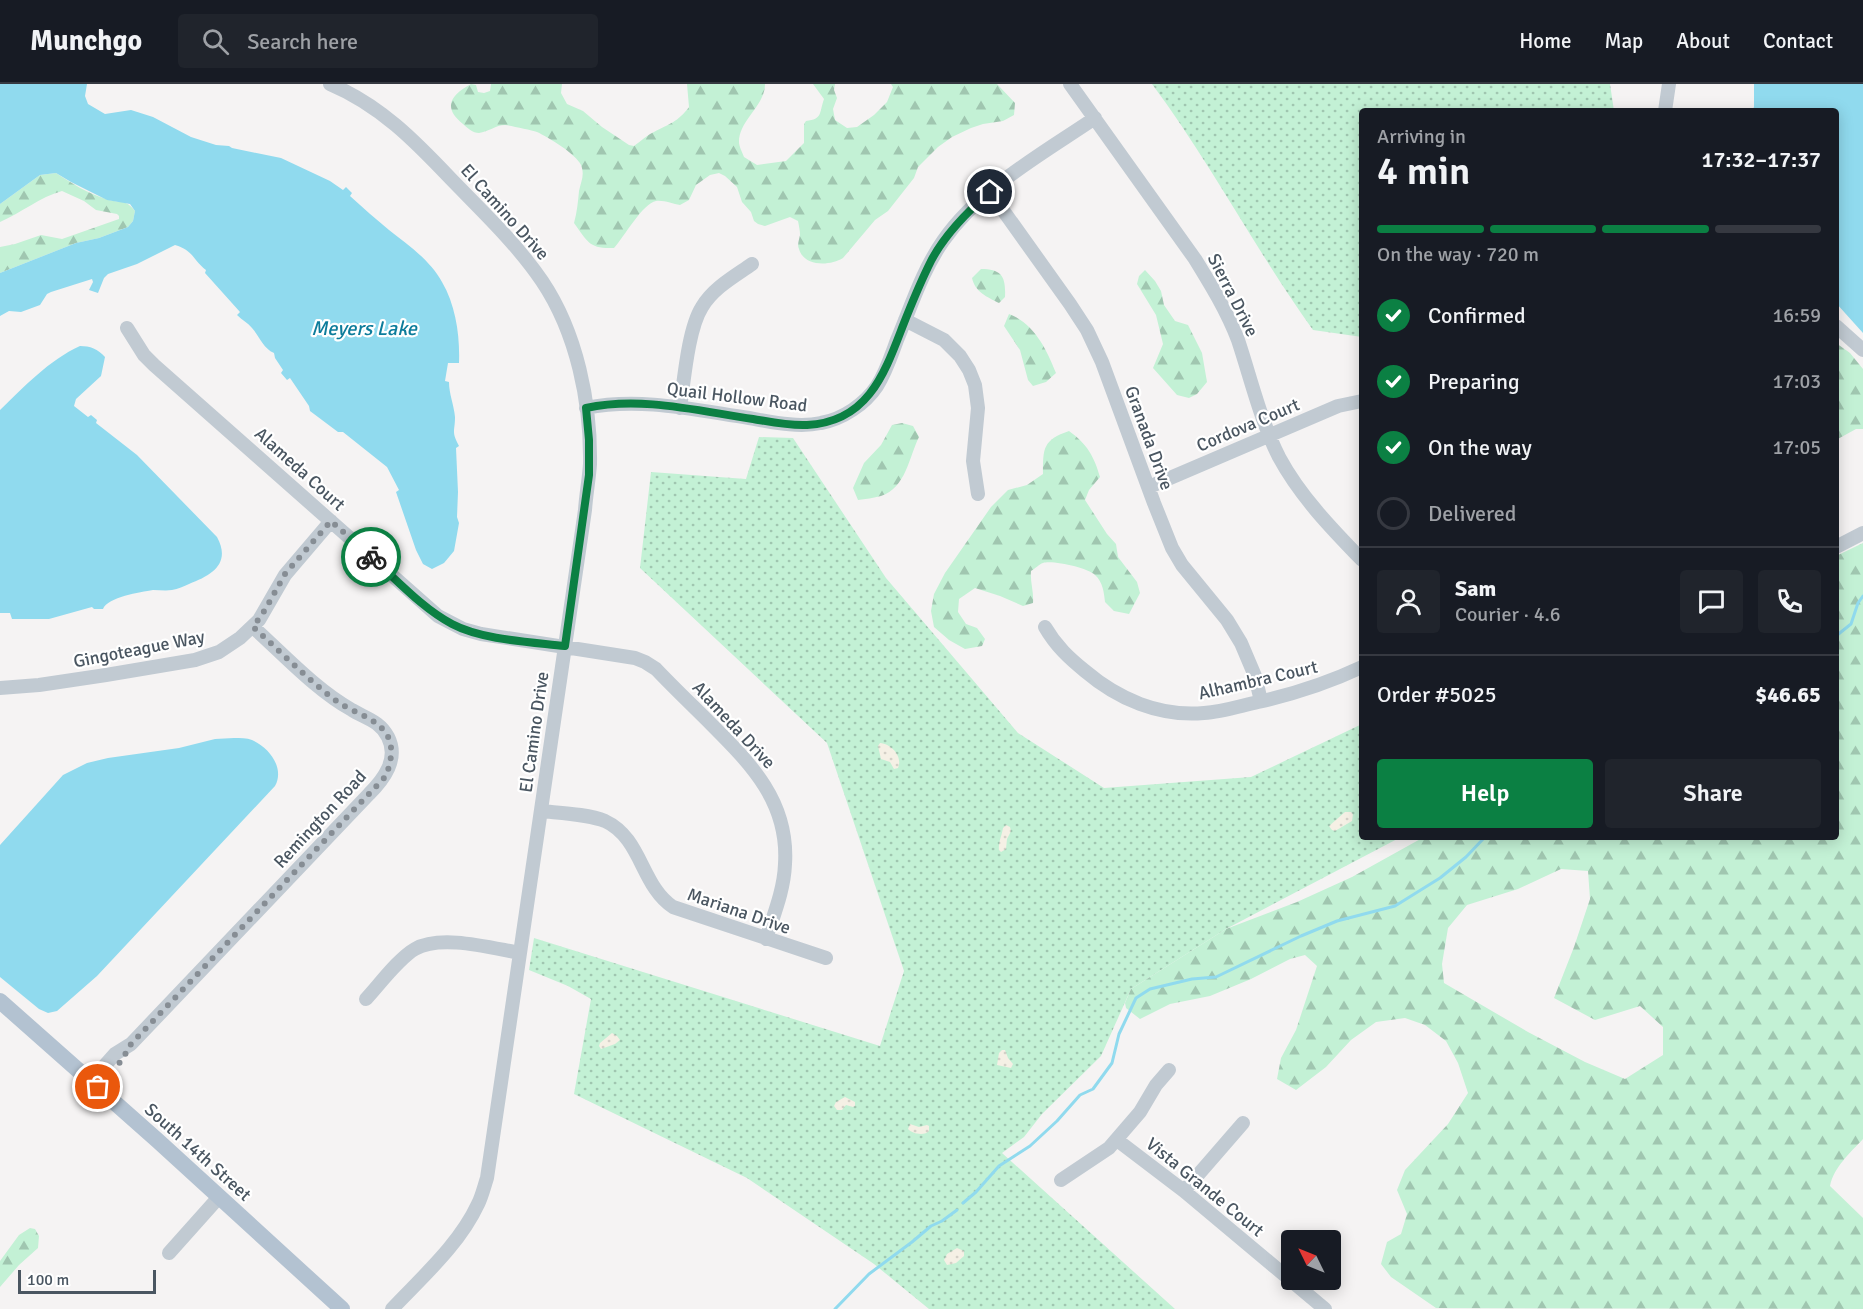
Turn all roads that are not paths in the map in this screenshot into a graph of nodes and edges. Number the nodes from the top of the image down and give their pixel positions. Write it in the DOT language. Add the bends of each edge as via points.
graph roads {
  1 [pos="332,84"];
  2 [pos="1070,84"];
  3 [pos="1669,84"];
  4 [pos="1665,108"];
  5 [pos="1095,118"];
  6 [pos="990,192"];
  7 [pos="752,264"];
  8 [pos="905,320"];
  9 [pos="127,328"];
  10 [pos="1839,329"];
  11 [pos="1863,350"];
  12 [pos="1359,402"];
  13 [pos="586,408"];
  14 [pos="680,408"];
  15 [pos="1269,435"];
  16 [pos="1149,487"];
  17 [pos="978,494"];
  18 [pos="331,521"];
  19 [pos="1863,533"];
  20 [pos="1839,545"];
  21 [pos="1359,557"];
  22 [pos="253,627"];
  23 [pos="1045,627"];
  24 [pos="565,646"];
  25 [pos="1359,668"];
  26 [pos="0,688"];
  27 [pos="1261,701"];
  28 [pos="541,810"];
  29 [pos="766,939"];
  30 [pos="520,952"];
  31 [pos="826,958"];
  32 [pos="366,999"];
  33 [pos="0,1001"];
  34 [pos="1169,1070"];
  35 [pos="94,1084"];
  36 [pos="1243,1123"];
  37 [pos="1117,1140"];
  38 [pos="1061,1180"];
  39 [pos="1184,1191"];
  40 [pos="219,1197"];
  41 [pos="169,1253"];
  42 [pos="342,1309"];
  43 [pos="392,1309"];
  44 [pos="1325,1309"];
  1 -- 13 [label="street, El Camino Drive" via="399,126 525,258 565,325 578,363"];
  2 -- 5 [label="street, Sierra Drive"];
  3 -- 4 [label="street"];
  5 -- 6 [label="street, Quail Hollow Road"];
  5 -- 15 [label="street, Sierra Drive" via="1213,288 1237,338"];
  6 -- 8 [label="street, Quail Hollow Road" via="944,241"];
  6 -- 16 [label="street, Granada Drive" via="1087,330"];
  7 -- 14 [label="street" via="717,290 700,311 692,331"];
  8 -- 14 [label="street, Quail Hollow Road" via="877,386 860,404 838,418 798,424"];
  8 -- 17 [label="street" via="950,344 969,370 978,408 973,461"];
  9 -- 18 [label="street, Alameda Court" via="154,365"];
  10 -- 11 [label="street"];
  12 -- 15 [label="street, Cordova Court" via="1338,406"];
  13 -- 14 [label="street, Quail Hollow Road" via="632,403"];
  13 -- 24 [label="street, El Camino Drive" via="589,475"];
  15 -- 16 [label="street, Cordova Court"];
  15 -- 21 [label="street, Sierra Drive" via="1306,499"];
  16 -- 27 [label="street, Granada Drive" via="1177,556 1241,643"];
  18 -- 22 [label="street, Gingoteague Way" via="285,574"];
  18 -- 24 [label="street, Alameda Court" via="425,606 452,624 481,634"];
  19 -- 20 [label="street"];
  22 -- 26 [label="street, Gingoteague Way" via="219,652 195,660"];
  22 -- 35 [label="street, Remington Road" via="336,701 378,724 389,739 389,768 374,789 131,1044 116,1054"];
  23 -- 27 [label="street, Alhambra Court" via="1064,653 1098,681 1141,705 1197,714"];
  24 -- 28 [label="street, El Camino Drive"];
  24 -- 29 [label="street, Alameda Drive" via="635,658 650,665 756,771 774,803 784,838 783,883"];
  25 -- 27 [label="street, Alhambra Court" via="1310,689"];
  28 -- 29 [label="street, Mariana Drive" via="608,822 628,840 666,903"];
  28 -- 30 [label="street, El Camino Drive"];
  29 -- 31 [label="street, Mariana Drive"];
  30 -- 32 [label="street" via="446,942 426,944 409,953"];
  30 -- 43 [label="street, El Camino Drive" via="482,1195 458,1236"];
  33 -- 35 [label="main road, South 14th Street"];
  34 -- 37 [label="street"];
  35 -- 40 [label="main road, South 14th Street"];
  36 -- 39 [label="street"];
  37 -- 38 [label="street"];
  37 -- 39 [label="street, Vista Grande Court"];
  39 -- 44 [label="street, Vista Grande Court"];
  40 -- 41 [label="street"];
  40 -- 42 [label="main road, South 14th Street"];
}
